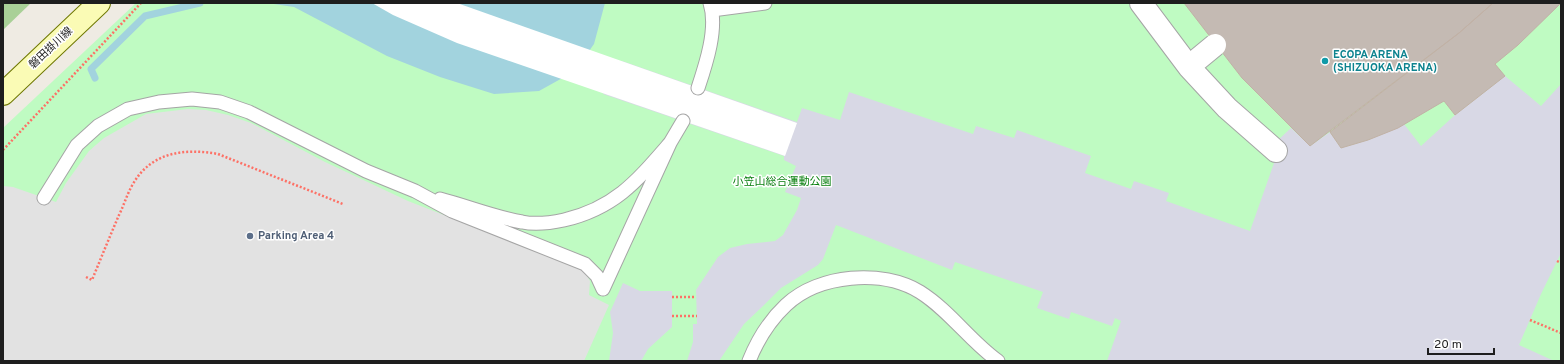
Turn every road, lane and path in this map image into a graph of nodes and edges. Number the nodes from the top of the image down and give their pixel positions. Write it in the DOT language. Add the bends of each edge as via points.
graph roads {
  1 [pos="99,3"];
  2 [pos="141,3"];
  3 [pos="765,3"];
  4 [pos="1141,3"];
  5 [pos="711,7"];
  6 [pos="1215,45"];
  7 [pos="1194,63"];
  8 [pos="698,88"];
  9 [pos="3,94"];
  10 [pos="683,122"];
  11 [pos="670,143"];
  12 [pos="3,150"];
  13 [pos="1276,151"];
  14 [pos="415,191"];
  15 [pos="44,198"];
  16 [pos="343,204"];
  17 [pos="1557,261"];
  18 [pos="1561,264"];
  19 [pos="86,277"];
  20 [pos="672,297"];
  21 [pos="696,297"];
  22 [pos="672,316"];
  23 [pos="696,316"];
  24 [pos="1530,320"];
  25 [pos="1561,333"];
  26 [pos="749,361"];
  27 [pos="998,361"];
  1 -- 9 [label="main road, 磐田掛川線"];
  2 -- 12 [label="path"];
  3 -- 5 [label="lane"];
  4 -- 7 [label="street"];
  5 -- 8 [label="lane" via="710,55"];
  6 -- 7 [label="street, bridge"];
  7 -- 13 [label="street" via="1227,108"];
  10 -- 11 [label="lane"];
  11 -- 14 [label="lane" via="646,171 617,198 586,214 554,222 522,222"];
  11 -- 14 [label="lane" via="604,289 598,276 586,264 452,211"];
  14 -- 15 [label="lane" via="366,171 249,112 220,102 192,99 159,102 128,109 98,126 76,146"];
  16 -- 19 [label="path" via="218,154 200,151 175,152 150,164 133,184 92,280"];
  17 -- 18 [label="path"];
  20 -- 21 [label="path"];
  22 -- 23 [label="path"];
  24 -- 25 [label="path"];
  26 -- 27 [label="lane" via="760,339 786,304 821,285 865,278 894,281 920,292"];
}
